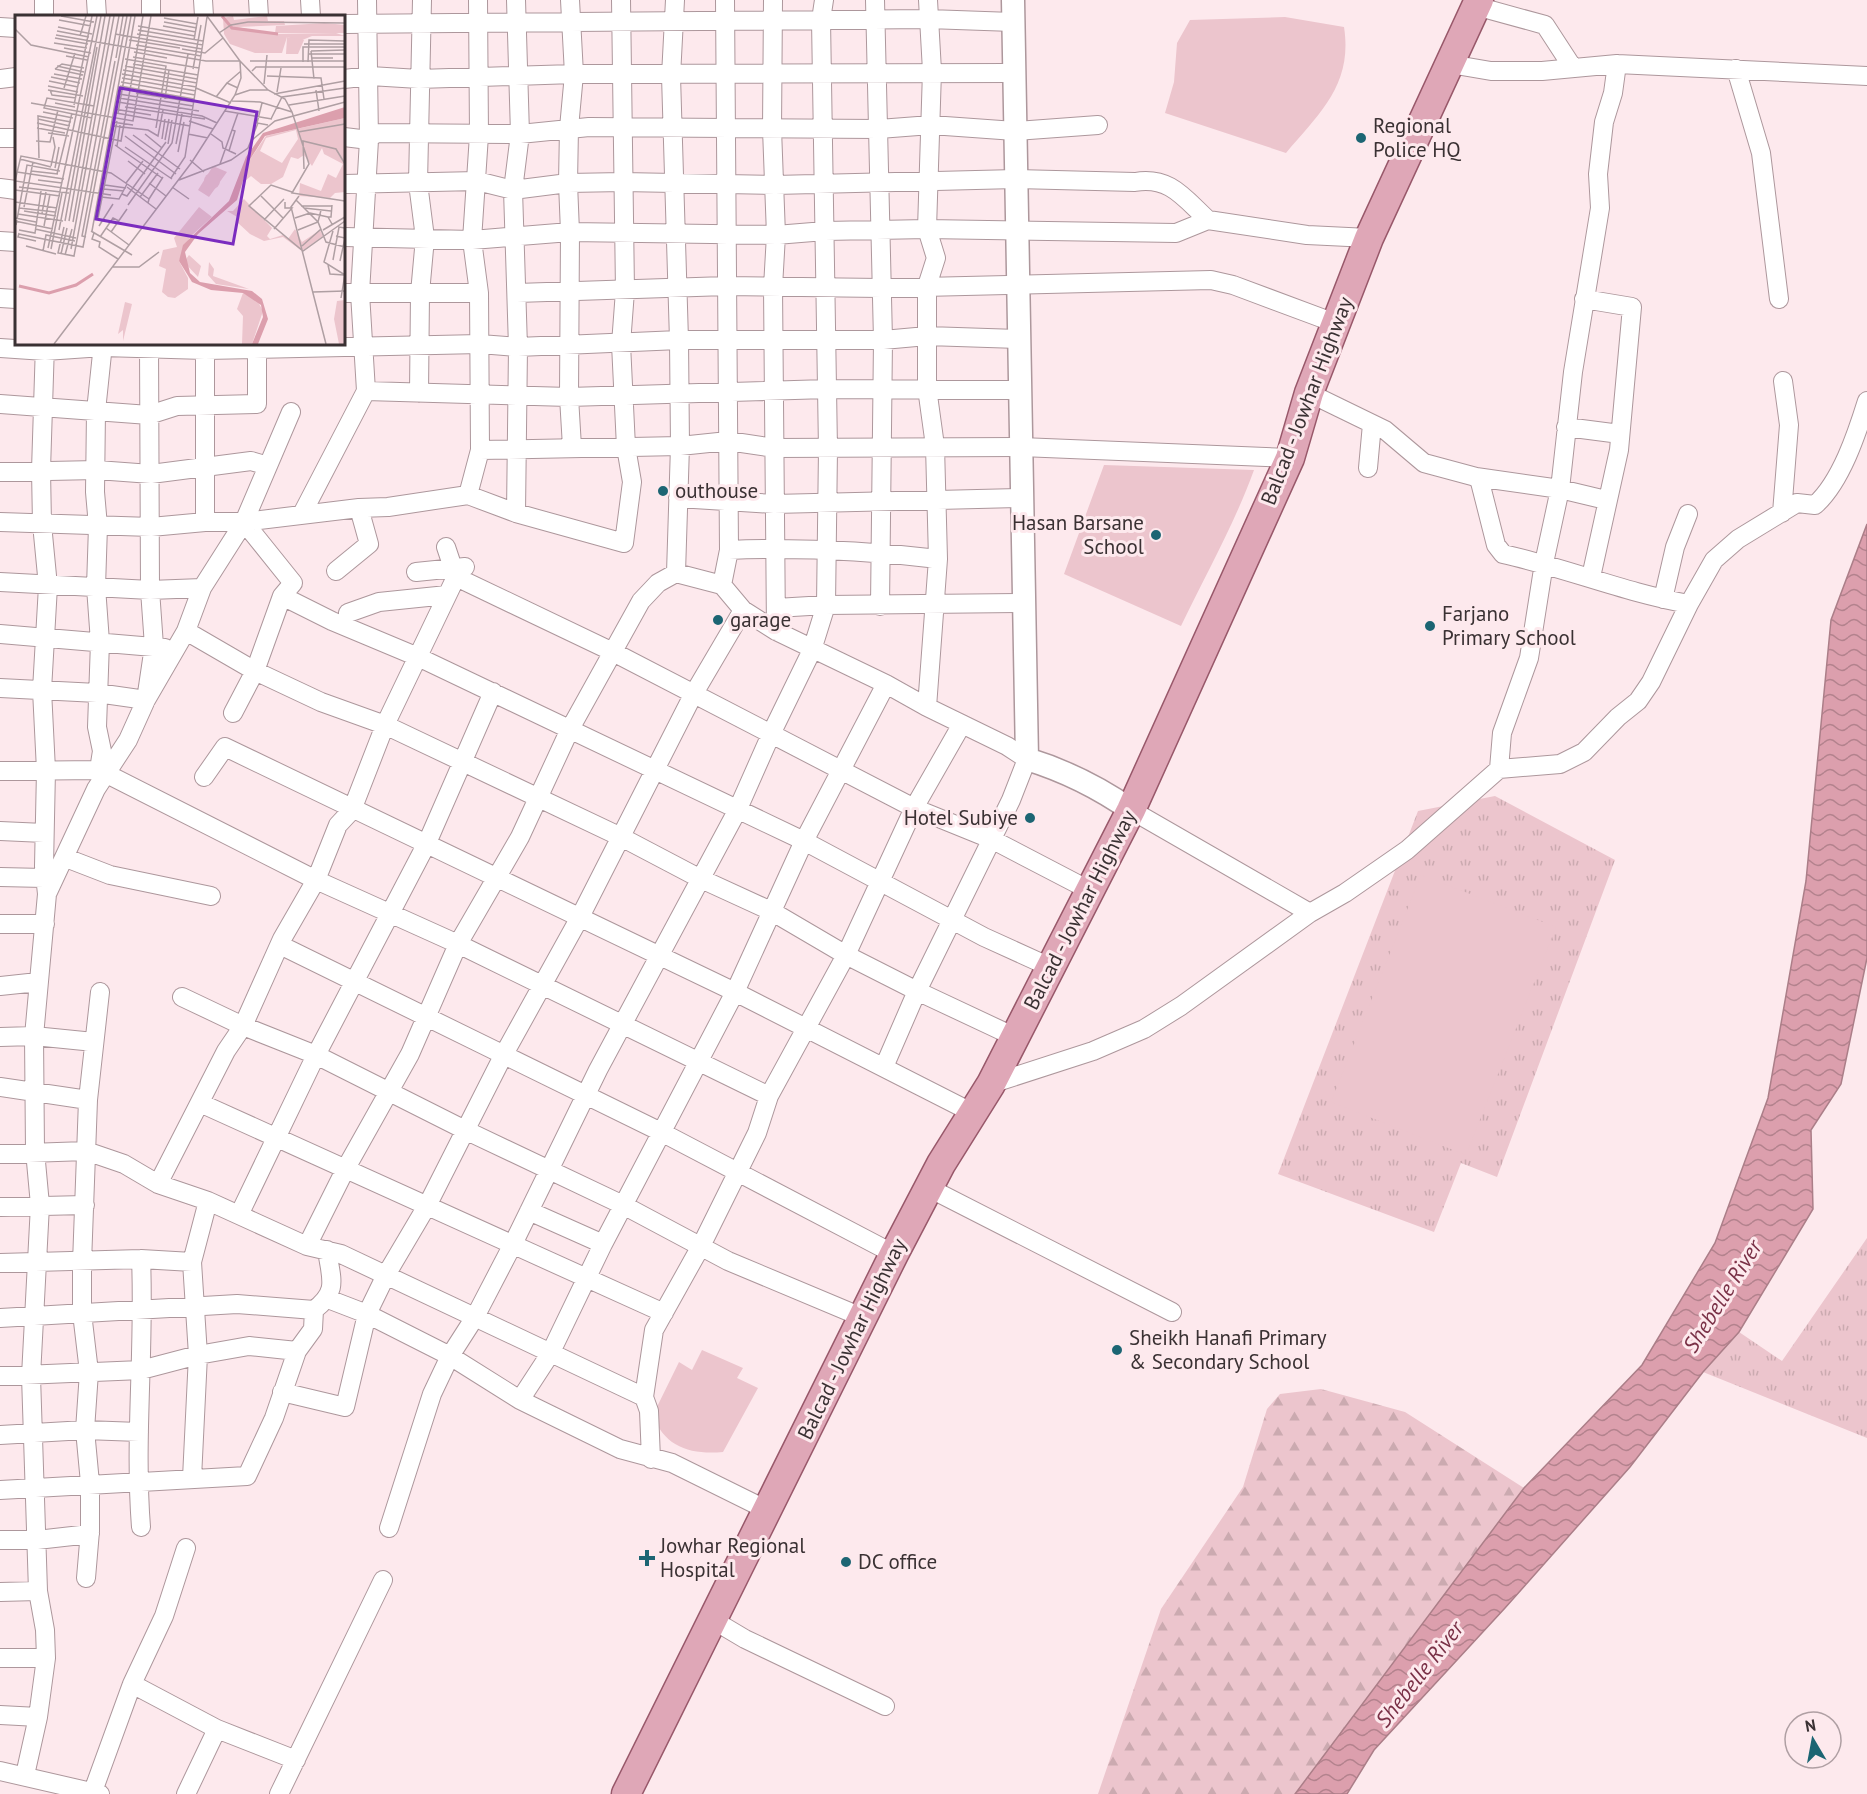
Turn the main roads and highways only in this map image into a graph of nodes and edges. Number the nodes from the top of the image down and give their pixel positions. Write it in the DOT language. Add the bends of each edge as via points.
graph roads {
  1 [pos="1477,3"];
  2 [pos="626,1794"];
  1 -- 2 [label="main road, Balcad - Jowhar Highway" via="1369,238 1309,393 1290,458 1131,810 991,1084 928,1188 894,1254"];
}
